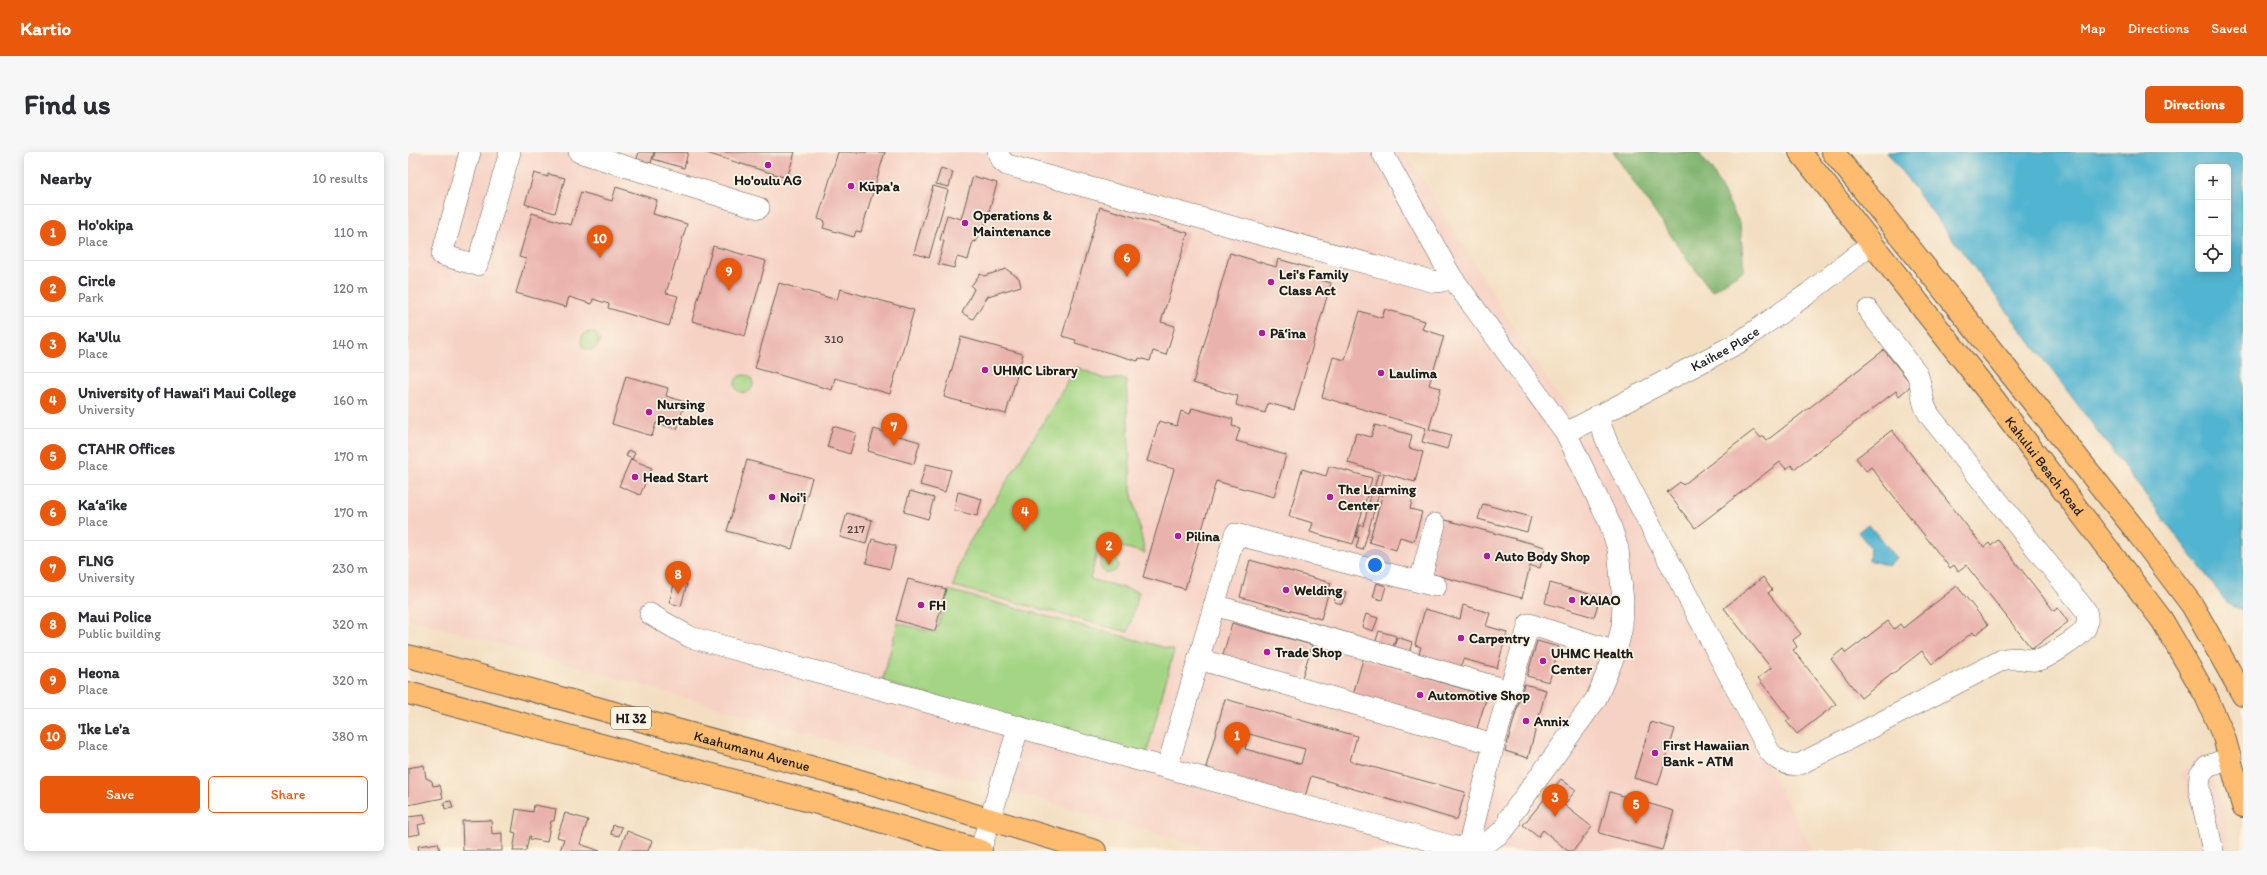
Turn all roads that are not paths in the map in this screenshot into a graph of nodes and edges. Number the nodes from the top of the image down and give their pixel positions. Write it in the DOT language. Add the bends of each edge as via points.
graph roads {
  1 [pos="470,152"];
  2 [pos="510,152"];
  3 [pos="579,152"];
  4 [pos="998,152"];
  5 [pos="1382,152"];
  6 [pos="1800,152"];
  7 [pos="1834,152"];
  8 [pos="759,208"];
  9 [pos="1896,230"];
  10 [pos="1872,243"];
  11 [pos="1451,276"];
  12 [pos="1868,310"];
  13 [pos="1597,416"];
  14 [pos="1566,433"];
  15 [pos="1435,524"];
  16 [pos="1214,604"];
  17 [pos="650,614"];
  18 [pos="1616,652"];
  19 [pos="408,656"];
  20 [pos="1198,659"];
  21 [pos="1510,691"];
  22 [pos="408,693"];
  23 [pos="2243,695"];
  24 [pos="1019,726"];
  25 [pos="1494,744"];
  26 [pos="2237,756"];
  27 [pos="1168,768"];
  28 [pos="2243,806"];
  29 [pos="990,819"];
  30 [pos="1468,848"];
  31 [pos="980,851"];
  32 [pos="1095,851"];
  33 [pos="2213,851"];
  1 -- 2 [label="street" via="442,255 477,265"];
  3 -- 8 [label="street"];
  4 -- 11 [label="street" via="1001,160 1007,165 1110,194 1435,282"];
  5 -- 11 [label="street"];
  6 -- 10 [label="main road, Kahului Beach Road"];
  7 -- 9 [label="main road, Kahului Beach Road"];
  9 -- 10 [label="main road"];
  9 -- 23 [label="main road, Kahului Beach Road" via="2192,605"];
  10 -- 13 [label="street, Kaihee Place" via="1738,343"];
  10 -- 26 [label="main road, Kahului Beach Road" via="2162,620"];
  11 -- 14 [label="street"];
  12 -- 13 [label="street" via="1916,372 1920,380 1922,401 1930,416 2086,611 2087,620 2080,634 2044,658 2035,660 2017,657 2002,660 1800,764 1784,763 1769,751 1609,447"];
  13 -- 14 [label="street, Kaihee Place"];
  14 -- 18 [label="street" via="1610,524 1618,549 1623,601 1622,627"];
  15 -- 16 [label="street" via="1428,584 1235,534"];
  16 -- 20 [label="street"];
  16 -- 21 [label="street"];
  17 -- 24 [label="street" via="690,637"];
  18 -- 21 [label="street" via="1529,624"];
  18 -- 30 [label="street" via="1596,699 1566,744 1509,818 1510,822 1490,840"];
  19 -- 29 [label="main road, Kaahumanu Avenue / HI 32"];
  20 -- 25 [label="street"];
  20 -- 27 [label="street"];
  21 -- 25 [label="street"];
  22 -- 31 [label="main road, HI 32" via="843,810"];
  24 -- 27 [label="street"];
  24 -- 29 [label="street"];
  25 -- 30 [label="street"];
  26 -- 28 [label="main road, Kahului Beach Road"];
  26 -- 33 [label="street" via="2207,766 2199,780"];
  27 -- 30 [label="street" via="1451,846"];
  29 -- 31 [label="street"];
  29 -- 32 [label="main road, Kaahumanu Avenue / HI 32"];
}
